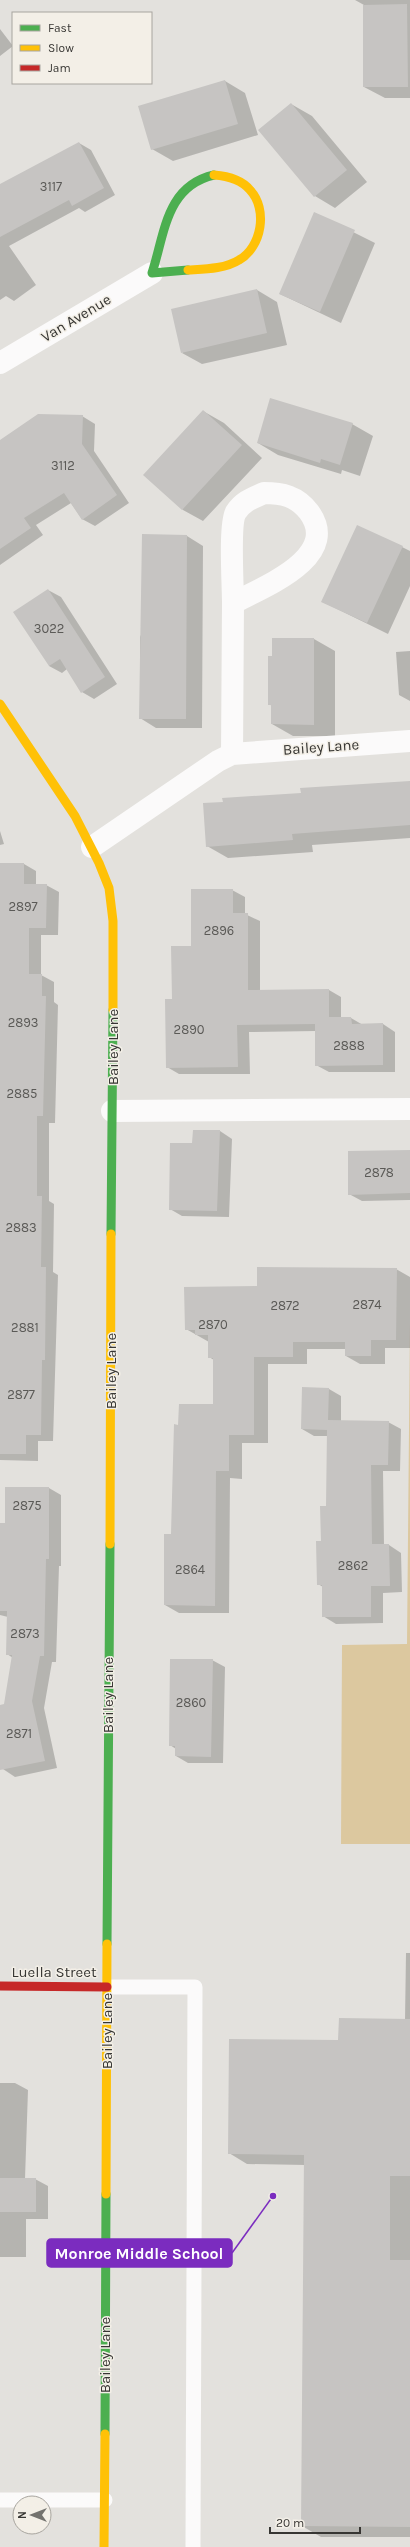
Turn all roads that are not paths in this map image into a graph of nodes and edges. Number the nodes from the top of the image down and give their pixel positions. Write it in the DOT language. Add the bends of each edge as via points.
graph roads {
  1 [pos="152,273"];
  2 [pos="0,364"];
  3 [pos="233,604"];
  4 [pos="0,704"];
  5 [pos="410,741"];
  6 [pos="232,754"];
  7 [pos="92,846"];
  8 [pos="410,1109"];
  9 [pos="112,1111"];
  10 [pos="0,1986"];
  11 [pos="107,1986"];
  12 [pos="0,2500"];
  13 [pos="105,2500"];
  14 [pos="104,2547"];
  15 [pos="193,2547"];
  1 -- 1 [label="street" via="225,266 251,251 259,238 262,223 260,207 253,194 242,183 229,177 214,175 200,178 187,185 178,196 172,210"];
  1 -- 2 [label="street, Van Avenue"];
  3 -- 3 [label="street" via="235,513 250,498 264,494 278,493 292,497 304,505 313,518 317,532 314,547 296,568"];
  3 -- 6 [label="street"];
  4 -- 7 [label="street, Bailey Lane" via="67,803"];
  5 -- 6 [label="street, Bailey Lane"];
  6 -- 7 [label="street, Bailey Lane"];
  7 -- 9 [label="street, Bailey Lane" via="110,889 113,921"];
  8 -- 9 [label="street"];
  9 -- 11 [label="street, Bailey Lane"];
  10 -- 11 [label="street, Luella Street"];
  11 -- 13 [label="street, Bailey Lane"];
  11 -- 15 [label="lane" via="195,1987"];
  12 -- 13 [label="lane"];
  13 -- 14 [label="street, Bailey Lane"];
}
